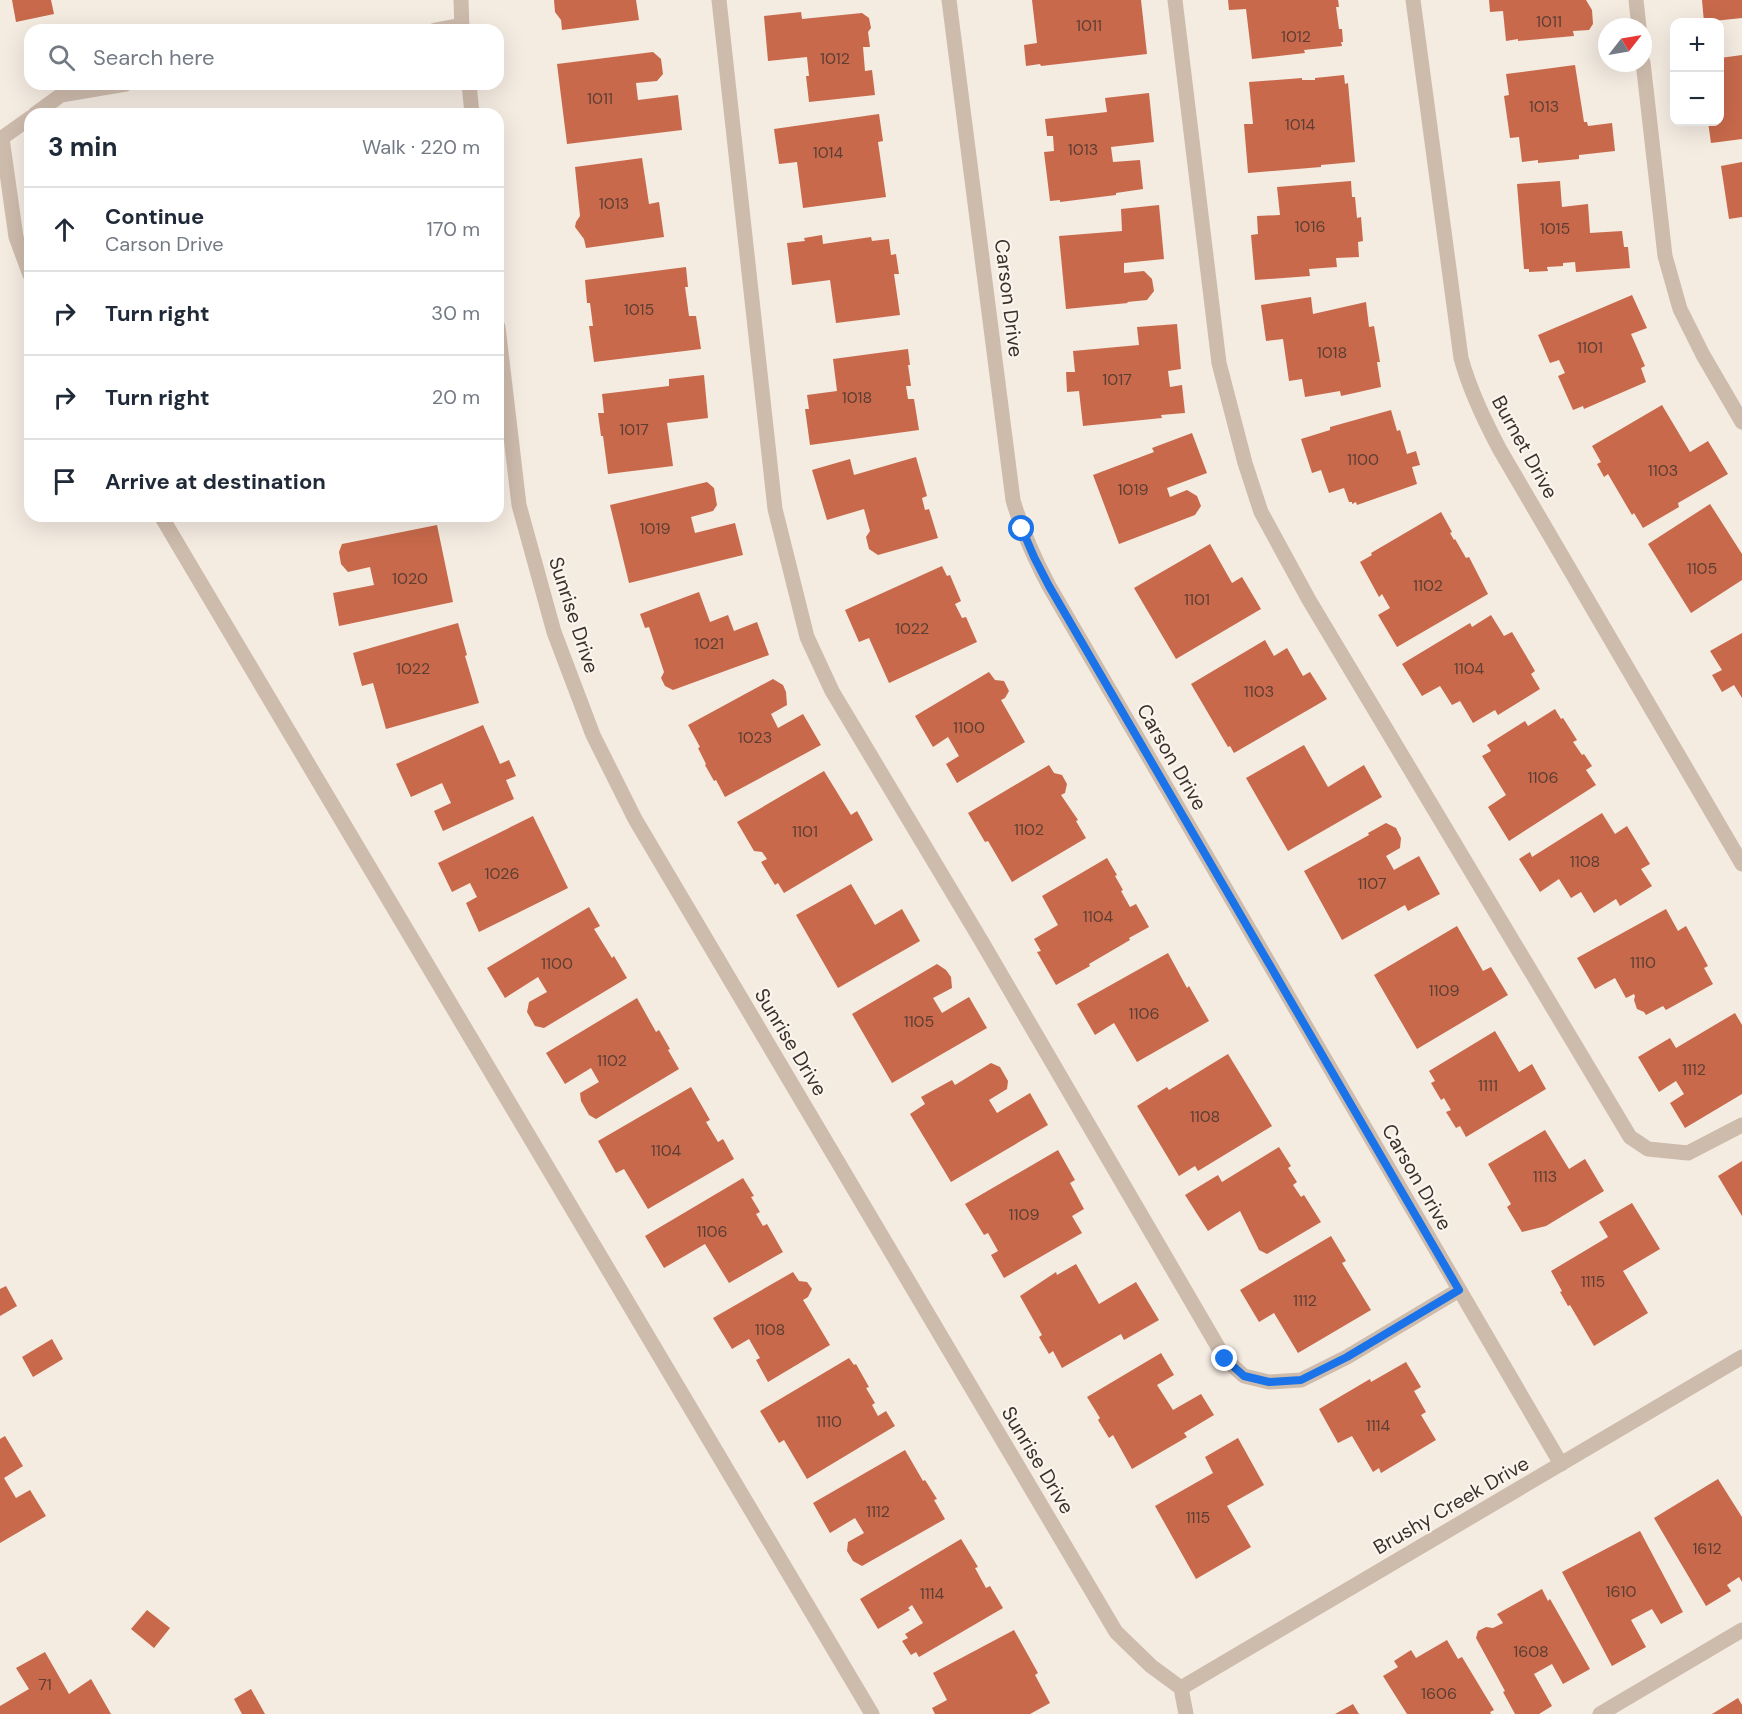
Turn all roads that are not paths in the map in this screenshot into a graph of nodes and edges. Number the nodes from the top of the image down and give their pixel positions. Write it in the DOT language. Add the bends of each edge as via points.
graph roads {
  1 [pos="461,0"];
  2 [pos="719,0"];
  3 [pos="949,0"];
  4 [pos="1175,0"];
  5 [pos="1413,0"];
  6 [pos="1636,0"];
  7 [pos="1638,18"];
  8 [pos="462,24"];
  9 [pos="1644,72"];
  10 [pos="91,90"];
  11 [pos="470,90"];
  12 [pos="43,108"];
  13 [pos="471,108"];
  14 [pos="24,122"];
  15 [pos="24,259"];
  16 [pos="504,378"];
  17 [pos="1742,422"];
  18 [pos="165,522"];
  19 [pos="1742,864"];
  20 [pos="1742,1125"];
  21 [pos="1459,1290"];
  22 [pos="1742,1358"];
  23 [pos="1561,1464"];
  24 [pos="1742,1630"];
  25 [pos="1181,1688"];
  26 [pos="872,1714"];
  27 [pos="1186,1714"];
  28 [pos="1600,1714"];
  1 -- 8 [label="street"];
  2 -- 21 [label="street" via="776,509 807,637 832,691 1225,1359 1244,1376 1269,1382 1301,1380"];
  3 -- 21 [label="street, Carson Drive" via="1014,500 1022,529 1049,586"];
  4 -- 20 [label="street" via="1219,363 1261,512 1309,600 1630,1137 1648,1149 1688,1153"];
  5 -- 19 [label="street, Burnet Drive" via="1466,377 1500,450"];
  6 -- 7 [label="street"];
  9 -- 17 [label="street" via="1665,256 1680,309"];
  10 -- 12 [label="street" via="61,95"];
  11 -- 13 [label="street"];
  14 -- 15 [label="street" via="2,138 16,237"];
  16 -- 25 [label="street, Sunrise Drive" via="519,505 554,632 593,735 635,819 1116,1632"];
  18 -- 26 [label="street"];
  21 -- 23 [label="street, Carson Drive"];
  22 -- 23 [label="street, Brushy Creek Drive"];
  23 -- 25 [label="street, Brushy Creek Drive"];
  24 -- 28 [label="street"];
  25 -- 27 [label="street"];
}
